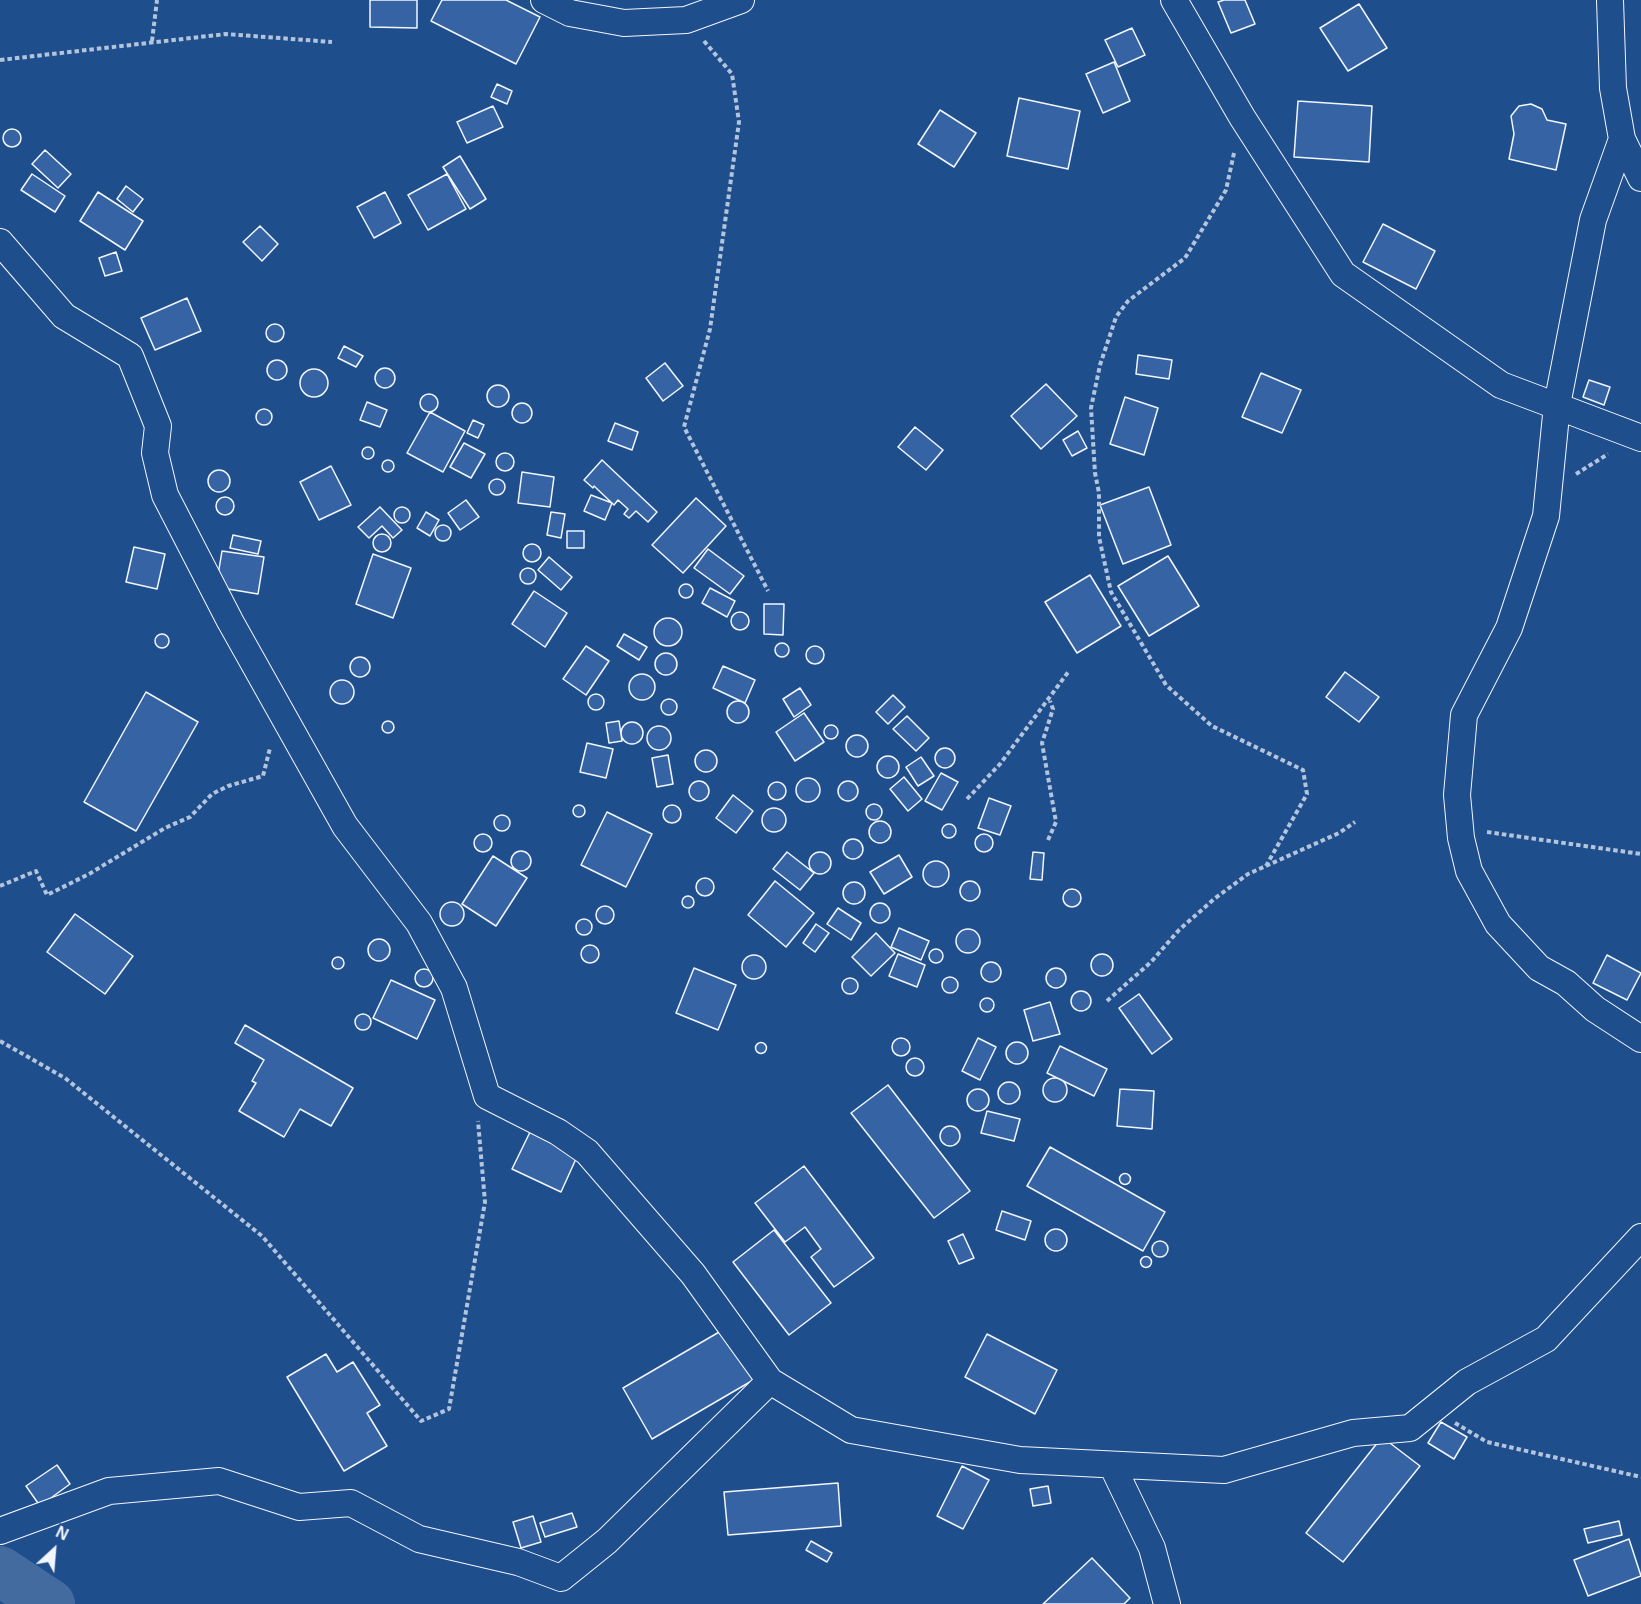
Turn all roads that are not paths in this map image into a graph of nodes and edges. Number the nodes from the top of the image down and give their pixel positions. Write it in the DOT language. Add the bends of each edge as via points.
graph roads {
  1 [pos="544,0"];
  2 [pos="741,0"];
  3 [pos="1174,0"];
  4 [pos="1610,0"];
  5 [pos="1622,140"];
  6 [pos="1641,178"];
  7 [pos="0,242"];
  8 [pos="1557,405"];
  9 [pos="1639,437"];
  10 [pos="1641,1039"];
  11 [pos="1641,1237"];
  12 [pos="770,1380"];
  13 [pos="1112,1465"];
  14 [pos="0,1531"];
  15 [pos="1167,1604"];
  1 -- 2 [label="street" via="570,13 624,23 686,20"];
  3 -- 8 [label="street" via="1242,117 1343,274 1501,385"];
  4 -- 5 [label="street" via="1613,88"];
  5 -- 6 [label="street"];
  5 -- 8 [label="street" via="1593,220"];
  7 -- 12 [label="street" via="64,316 130,356 159,426 155,453 165,495 230,621 345,826 419,923 454,988 487,1096 558,1132 587,1152 693,1274"];
  8 -- 9 [label="street"];
  8 -- 10 [label="street" via="1546,516 1509,628 1464,715 1457,795 1460,824 1469,872 1498,924 1539,968 1566,983 1595,1009"];
  11 -- 13 [label="street" via="1546,1339 1467,1383 1410,1428 1353,1433 1224,1470"];
  12 -- 13 [label="street" via="851,1430 1020,1460"];
  12 -- 14 [label="street" via="607,1541 561,1578 518,1562 419,1539 351,1503 299,1507 219,1481 109,1491"];
  13 -- 15 [label="street" via="1152,1548"];
}
